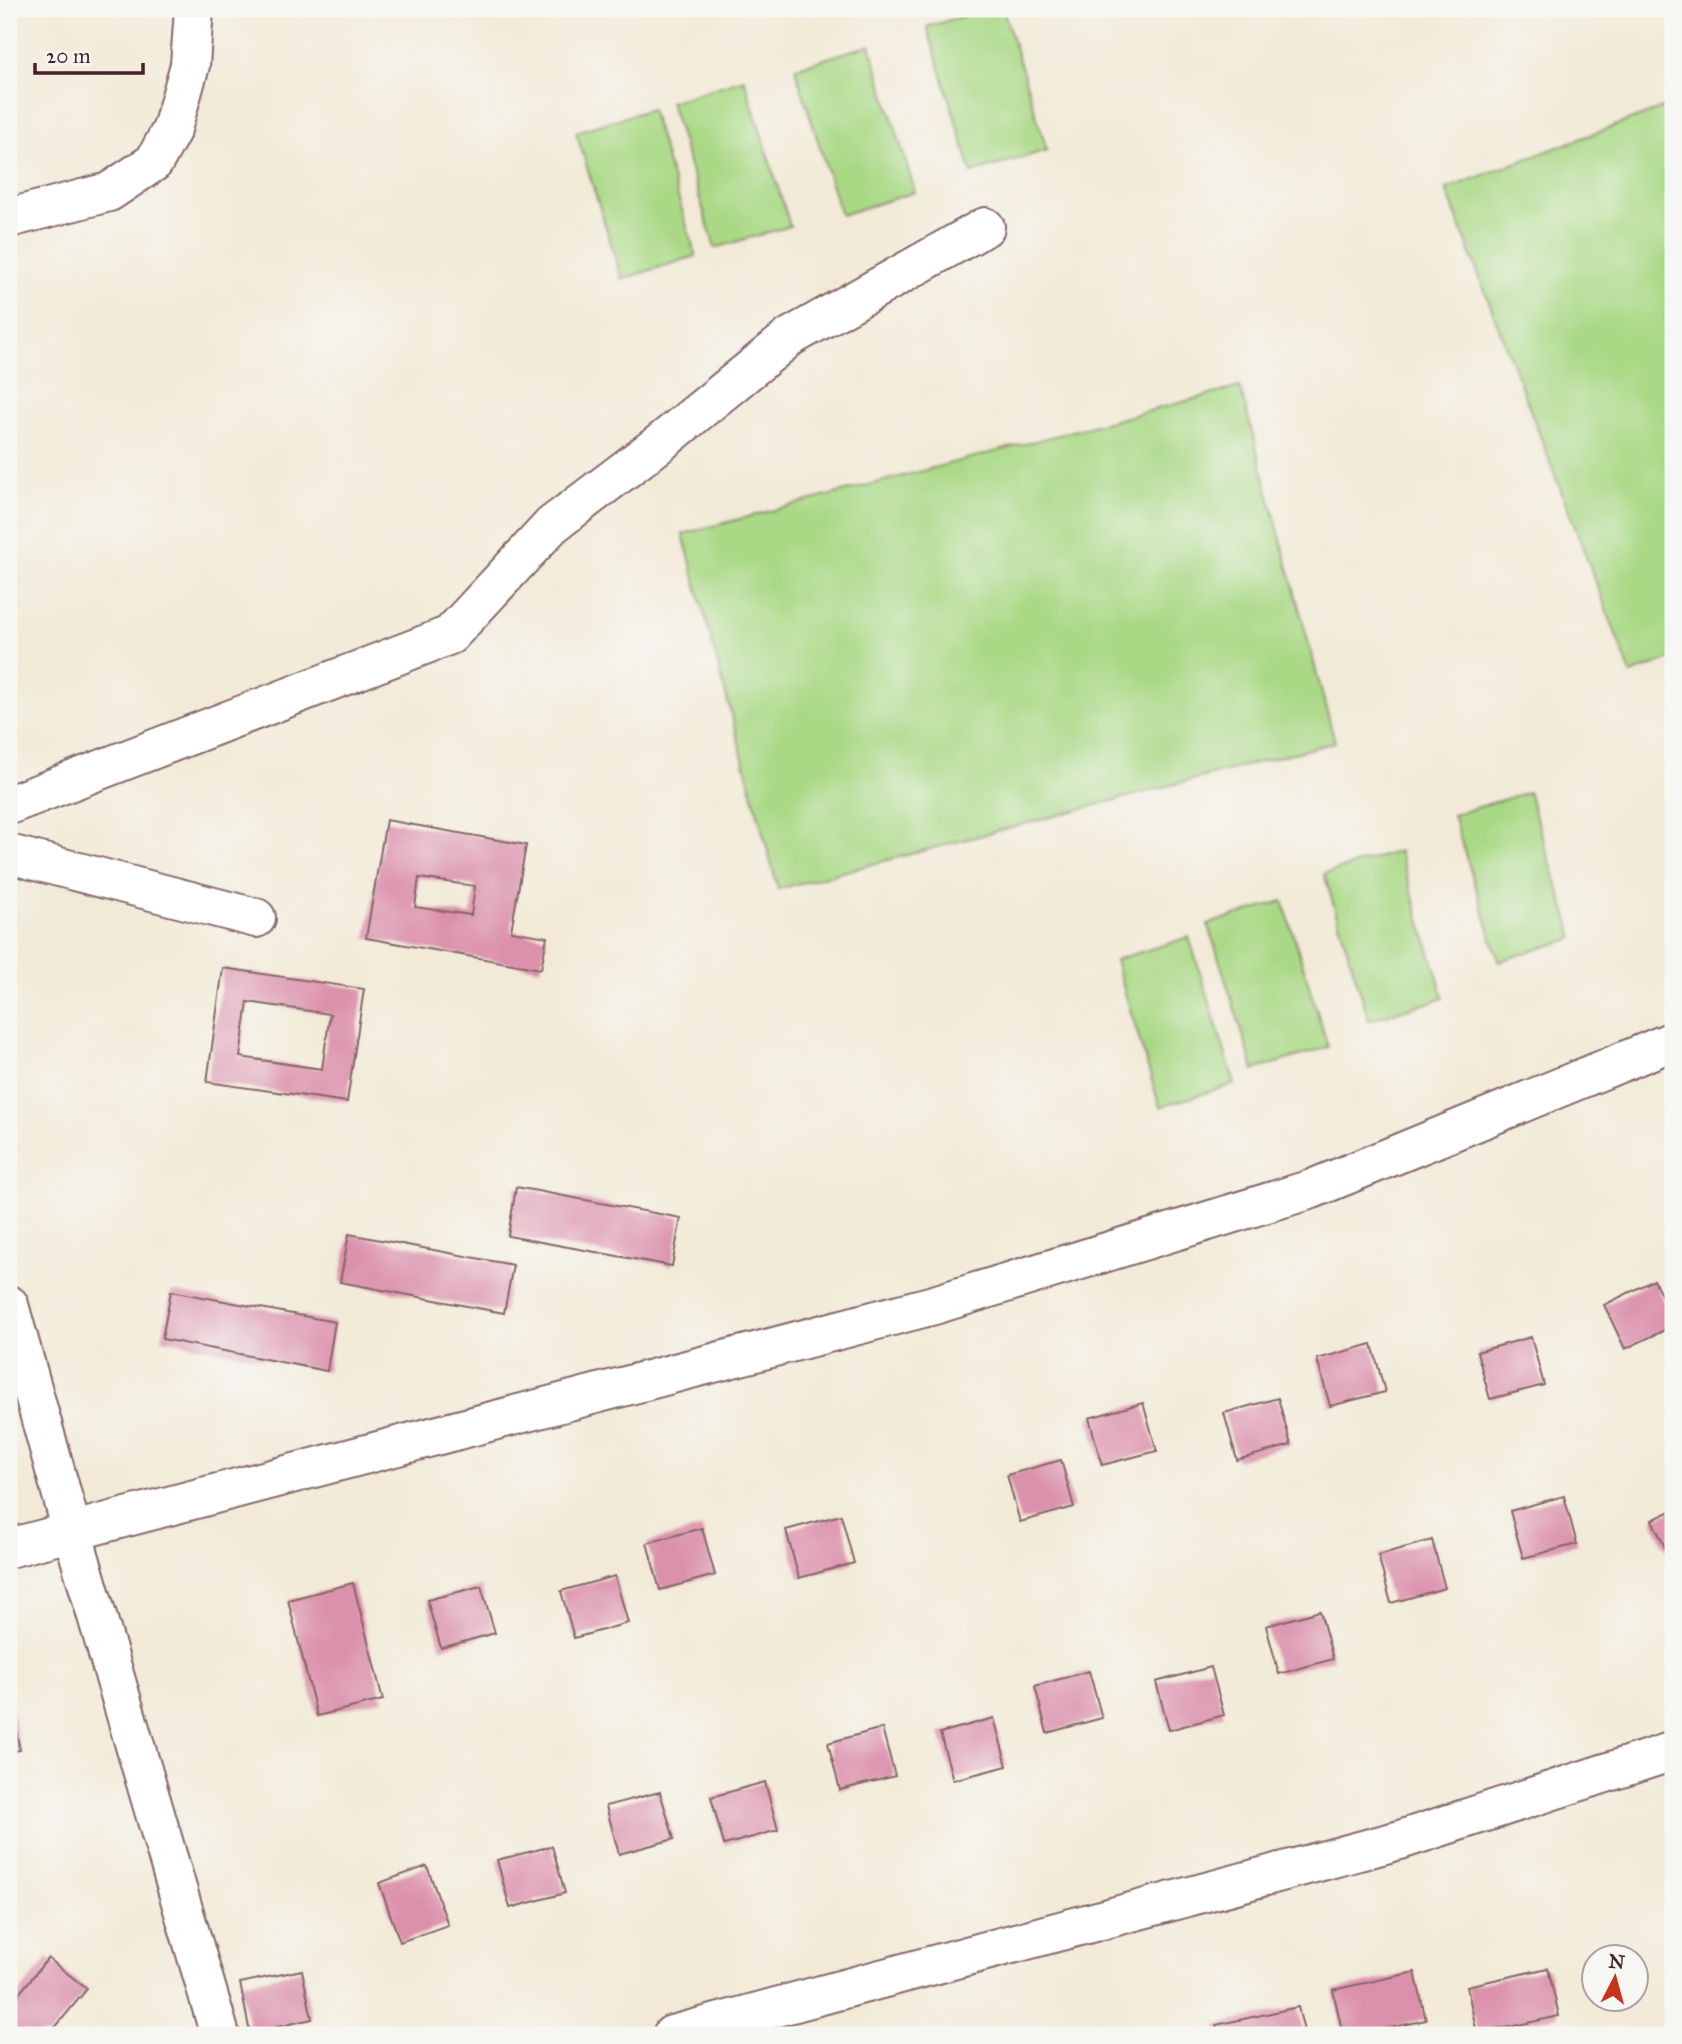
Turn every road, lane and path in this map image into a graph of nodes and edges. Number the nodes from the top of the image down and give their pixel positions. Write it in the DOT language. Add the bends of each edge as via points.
graph roads {
  1 [pos="194,9"];
  2 [pos="9,218"];
  3 [pos="985,228"];
  4 [pos="9,805"];
  5 [pos="9,854"];
  6 [pos="256,918"];
  7 [pos="1673,1041"];
  8 [pos="9,1305"];
  9 [pos="72,1531"];
  10 [pos="9,1548"];
  11 [pos="1673,1751"];
  12 [pos="220,2035"];
  13 [pos="672,2035"];
  1 -- 2 [label="street" via="190,65 172,129 154,162 109,192"];
  3 -- 4 [label="street" via="790,337 552,525 450,635"];
  5 -- 6 [label="street"];
  7 -- 9 [label="street" via="1312,1189 974,1293"];
  8 -- 9 [label="street"];
  9 -- 10 [label="street"];
  9 -- 12 [label="street"];
  11 -- 13 [label="street" via="1400,1840"];
}
